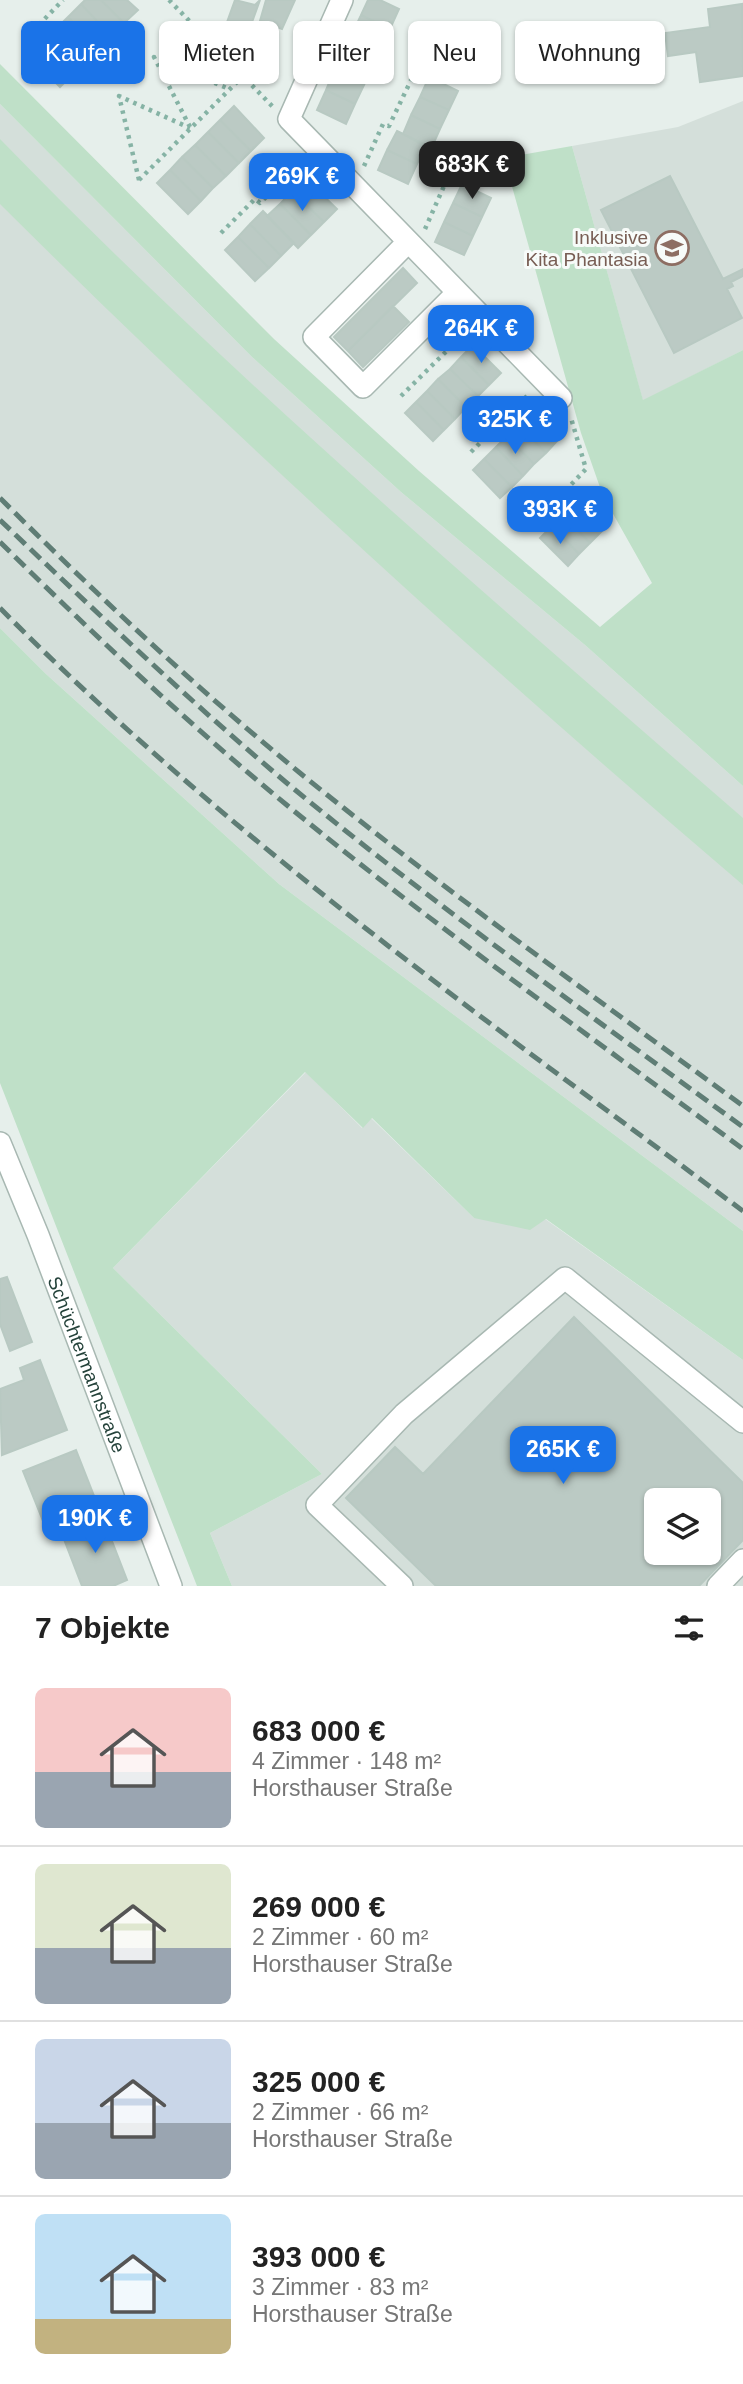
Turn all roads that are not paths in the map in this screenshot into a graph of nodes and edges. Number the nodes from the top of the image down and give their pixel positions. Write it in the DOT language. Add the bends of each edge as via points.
graph roads {
  1 [pos="342,0"];
  2 [pos="410,244"];
  3 [pos="457,292"];
  4 [pos="561,398"];
  5 [pos="0,1143"];
  6 [pos="743,1422"];
  7 [pos="743,1560"];
  8 [pos="171,1586"];
  9 [pos="402,1586"];
  10 [pos="718,1586"];
  1 -- 2 [label="street" via="289,119"];
  2 -- 3 [label="street"];
  2 -- 3 [label="street" via="314,337 363,387"];
  3 -- 4 [label="street"];
  5 -- 8 [label="street, Schüchtermannstraße"];
  6 -- 9 [label="street" via="565,1278 404,1414 317,1505"];
  7 -- 10 [label="street"];
}
